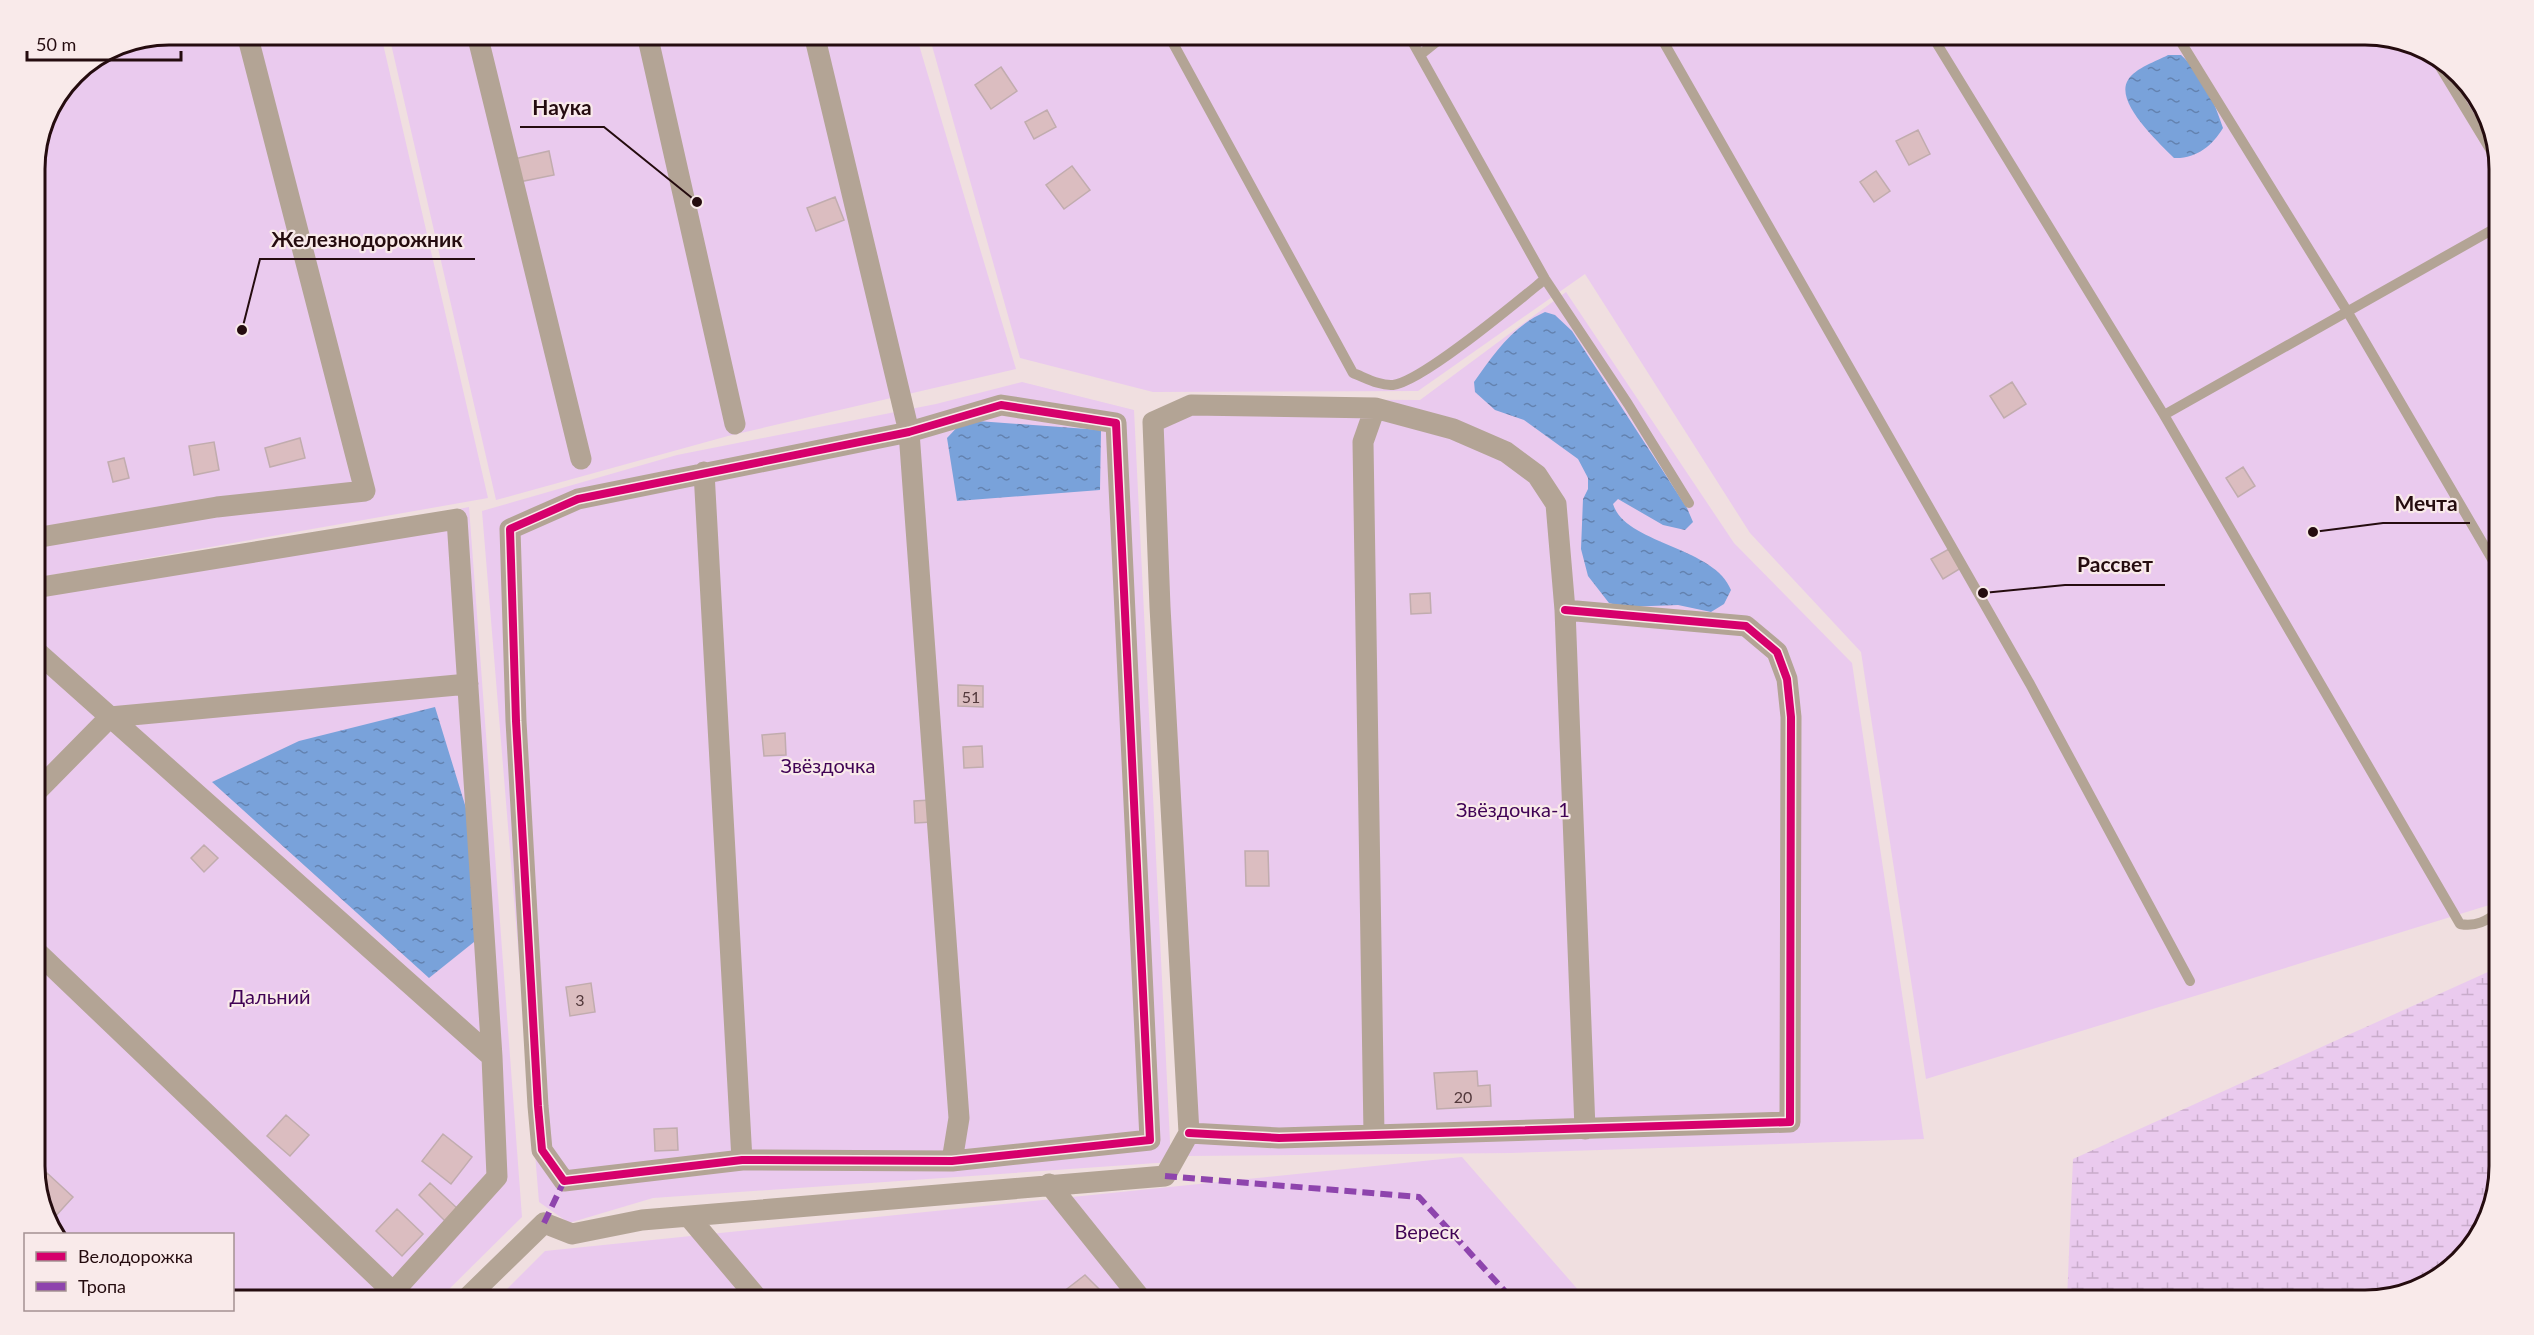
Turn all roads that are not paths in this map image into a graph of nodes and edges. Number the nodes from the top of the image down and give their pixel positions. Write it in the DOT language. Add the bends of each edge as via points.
graph roads {
  1 [pos="250,45"];
  2 [pos="480,45"];
  3 [pos="649,45"];
  4 [pos="817,45"];
  5 [pos="1174,45"];
  6 [pos="1414,45"];
  7 [pos="1432,45"];
  8 [pos="1665,45"];
  9 [pos="1938,45"];
  10 [pos="2183,45"];
  11 [pos="1420,55"];
  12 [pos="2444,74"];
  13 [pos="2487,143"];
  14 [pos="2489,232"];
  15 [pos="1545,279"];
  16 [pos="2347,311"];
  17 [pos="1375,408"];
  18 [pos="2164,415"];
  19 [pos="735,424"];
  20 [pos="909,432"];
  21 [pos="581,459"];
  22 [pos="704,472"];
  23 [pos="1689,503"];
  24 [pos="45,536"];
  25 [pos="2489,554"];
  26 [pos="45,586"];
  27 [pos="1565,610"];
  28 [pos="45,659"];
  29 [pos="468,684"];
  30 [pos="110,717"];
  31 [pos="45,783"];
  32 [pos="2489,919"];
  33 [pos="45,960"];
  34 [pos="2190,981"];
  35 [pos="492,1057"];
  36 [pos="1585,1129"];
  37 [pos="1189,1133"];
  38 [pos="1374,1135"];
  39 [pos="742,1160"];
  40 [pos="952,1161"];
  41 [pos="1049,1184"];
  42 [pos="689,1217"];
  43 [pos="383,1290"];
  44 [pos="396,1290"];
  45 [pos="475,1290"];
  46 [pos="751,1290"];
  47 [pos="1134,1290"];
  1 -- 24 [label="street" via="365,491 217,507"];
  2 -- 21 [label="street"];
  3 -- 19 [label="street"];
  4 -- 20 [label="street"];
  5 -- 15 [label="lane" via="1353,373 1394,385 1420,375"];
  6 -- 11 [label="lane"];
  7 -- 11 [label="lane"];
  8 -- 34 [label="lane" via="2030,684"];
  9 -- 18 [label="lane"];
  10 -- 16 [label="lane"];
  11 -- 15 [label="lane"];
  12 -- 13 [label="lane"];
  14 -- 16 [label="lane"];
  15 -- 23 [label="lane"];
  16 -- 18 [label="lane"];
  16 -- 25 [label="lane"];
  17 -- 27 [label="street" via="1453,429 1506,452 1537,475 1556,504"];
  17 -- 37 [label="street" via="1191,405 1153,422"];
  17 -- 38 [label="street" via="1363,442"];
  18 -- 32 [label="lane" via="2460,924 2472,926"];
  20 -- 22 [label="street"];
  20 -- 40 [label="street" via="958,1118"];
  20 -- 40 [label="street" via="1000,405 1116,423 1150,1140"];
  22 -- 39 [label="street"];
  22 -- 39 [label="street" via="578,499 510,529 516,721 542,1150 564,1181"];
  26 -- 29 [label="street" via="457,519"];
  27 -- 36 [label="street"];
  27 -- 36 [label="street" via="1746,626 1777,652 1787,679 1791,717 1790,1122"];
  28 -- 30 [label="street"];
  29 -- 30 [label="street"];
  29 -- 35 [label="street"];
  30 -- 31 [label="street"];
  30 -- 35 [label="street"];
  33 -- 43 [label="street"];
  35 -- 44 [label="street" via="497,1177"];
  36 -- 38 [label="street"];
  37 -- 38 [label="street" via="1279,1138"];
  37 -- 41 [label="street" via="1165,1176"];
  39 -- 40 [label="street"];
  41 -- 42 [label="street"];
  41 -- 47 [label="street"];
  42 -- 45 [label="street" via="642,1220 572,1234 544,1223"];
  42 -- 46 [label="street"];
}
